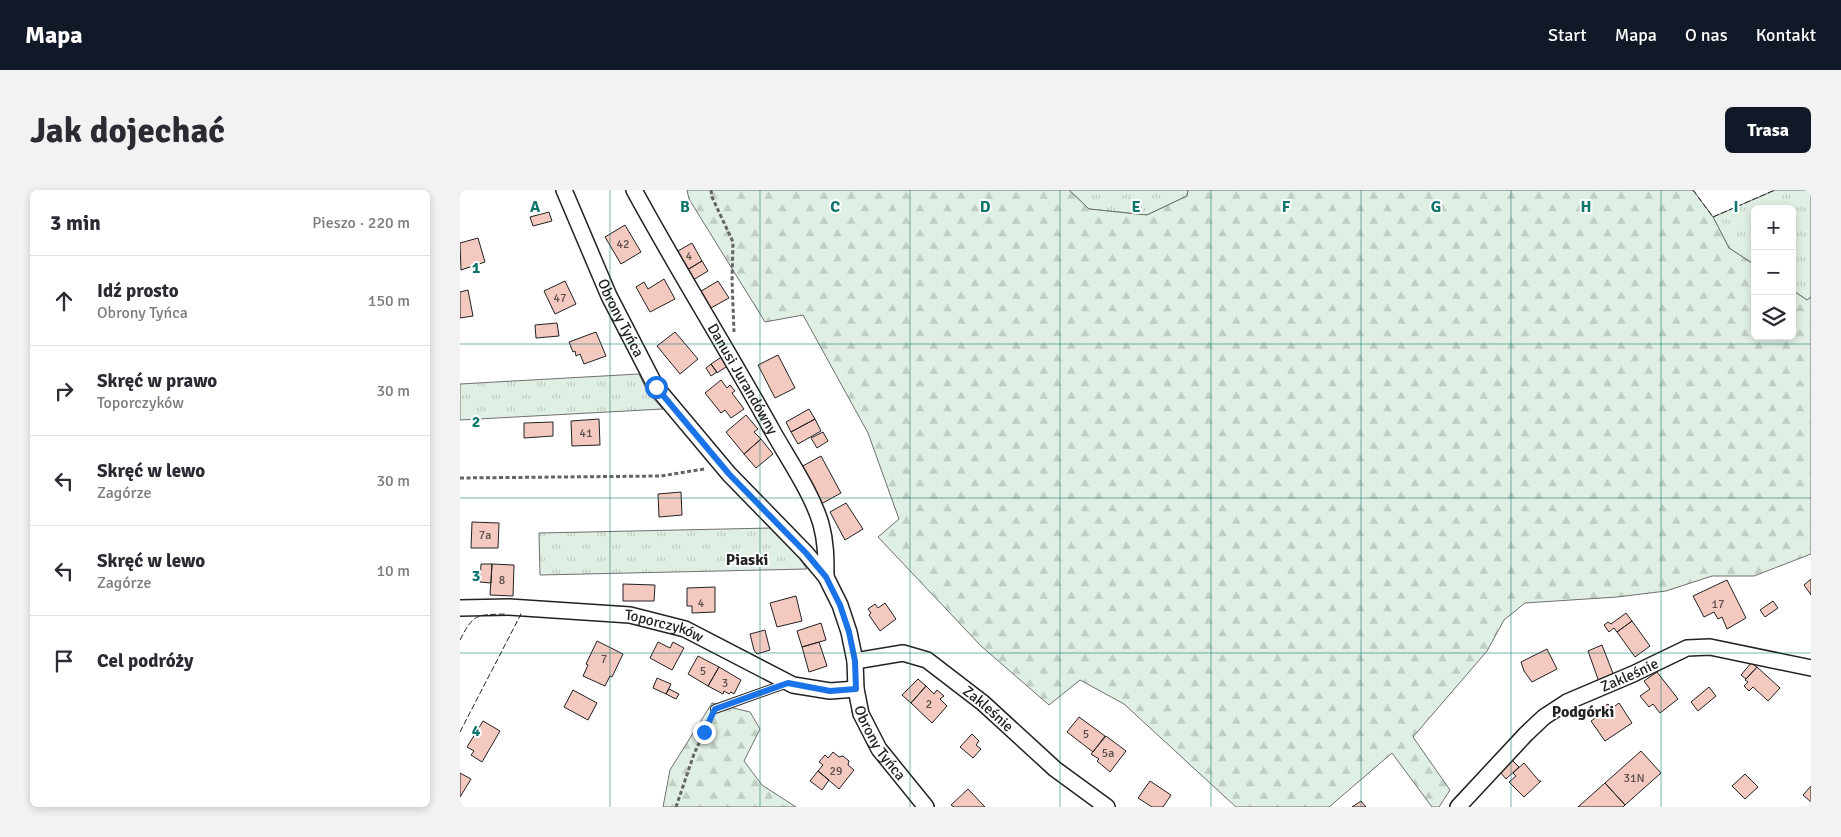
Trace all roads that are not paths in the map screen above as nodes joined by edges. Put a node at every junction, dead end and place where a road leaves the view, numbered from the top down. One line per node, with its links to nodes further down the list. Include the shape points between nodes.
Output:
1 (564, 190): 3 (street, Obrony Tyńca, via 609,296 656,387 722,465)
2 (634, 190): 3 (street, Danusi Jurandówny, via 807,493 826,545)
3 (826, 577): 5 (street, Obrony Tyńca, via 840,605)
4 (460, 608): 7 (street, Toporczyków, via 509,607 640,617 685,629)
5 (855, 661): 8 (street, Obrony Tyńca); 11 (street, Zakleśnie, via 903,654 927,660 983,703 1055,769)
6 (1811, 668): 12 (street, Zakleśnie, via 1710,647 1687,648 1567,702 1544,717)
7 (788, 683): 8 (street, Toporczyków, via 830,691); 9 (lane)
8 (856, 689): 10 (street, Obrony Tyńca, via 861,714 879,749)
9 (715, 709)
10 (926, 807)
11 (1107, 807)
12 (1458, 807)

